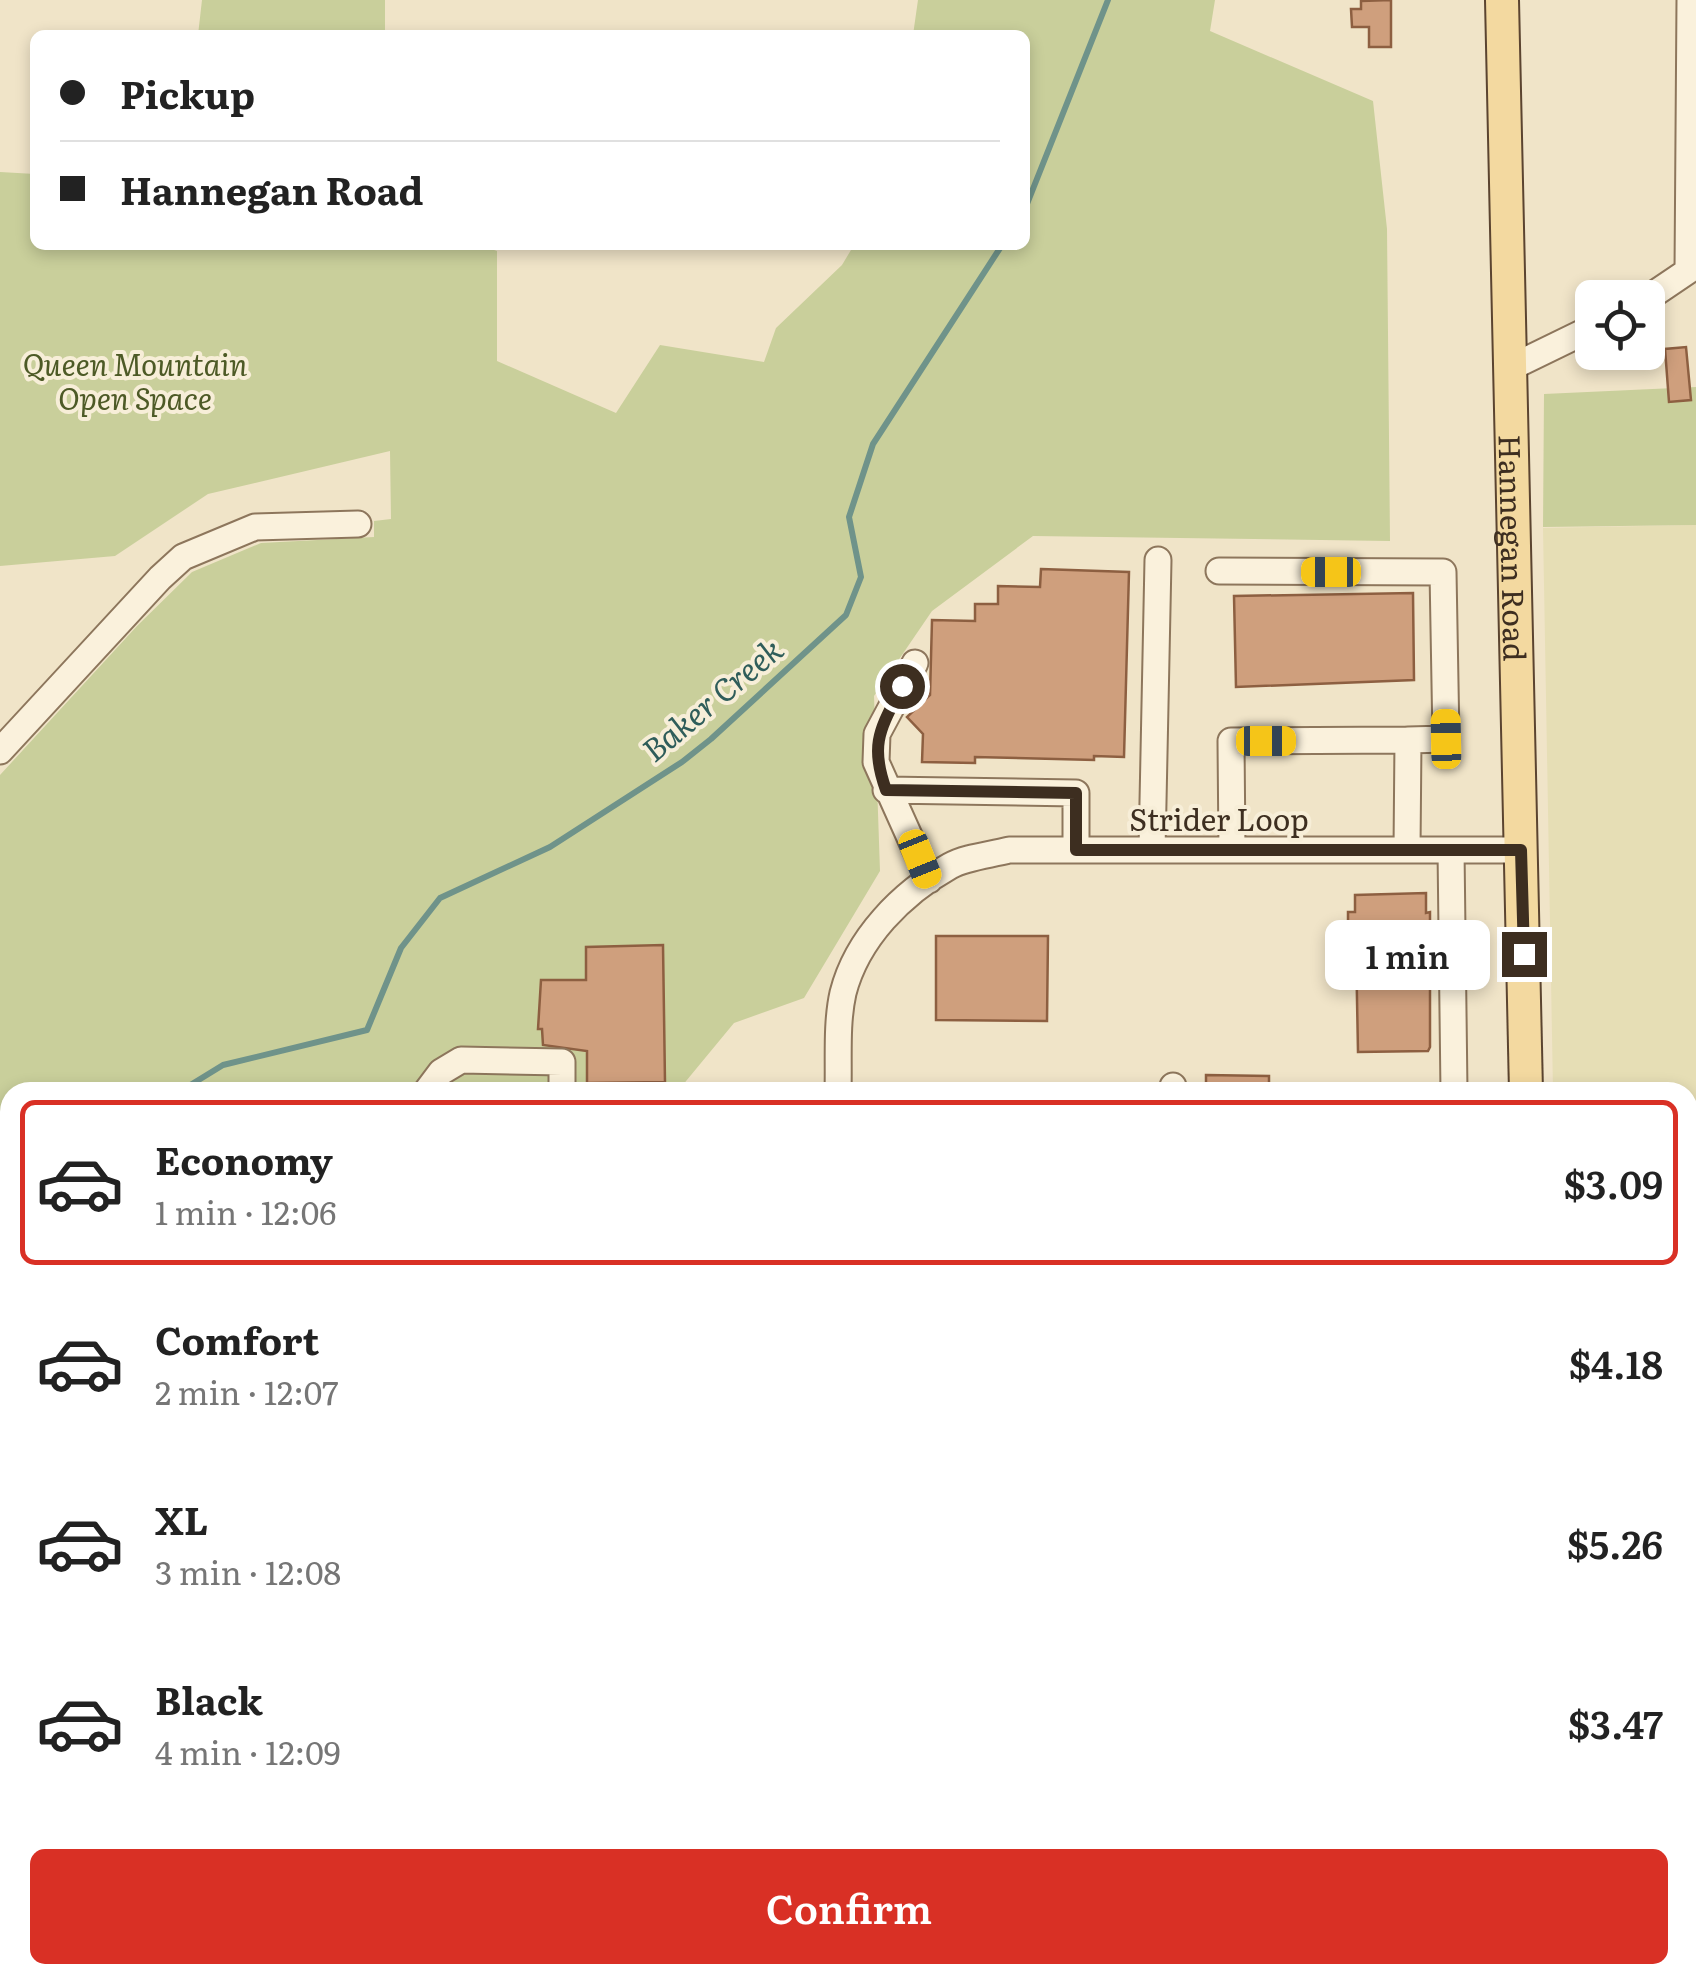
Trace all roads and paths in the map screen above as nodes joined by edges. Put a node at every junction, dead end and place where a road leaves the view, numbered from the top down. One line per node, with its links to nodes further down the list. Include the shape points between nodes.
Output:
1 (1502, 0): 5 (main road, Hannegan Road)
2 (1690, 0): 3 (street, via 1688,271)
3 (1665, 287)
4 (1575, 336): 5 (street)
5 (1510, 368): 18 (main road, Hannegan Road)
6 (358, 524): 11 (street, via 255,527 183,557)
7 (1158, 560): 14 (street)
8 (1219, 571): 10 (street, via 1443,572 1446,739)
9 (915, 663): 12 (street, via 877,734 876,762)
10 (1408, 740): 15 (street, via 1231,741); 16 (street)
11 (0, 751)
12 (886, 790): 13 (street, via 1076,793); 19 (street)
13 (1076, 850): 14 (street, Strider Loop); 19 (street, Strider Loop, via 1009,850 952,864)
14 (1152, 850): 15 (street, Strider Loop)
15 (1232, 850): 16 (street, Strider Loop)
16 (1407, 850): 17 (street, Strider Loop)
17 (1451, 850): 18 (street, Strider Loop); 23 (street)
18 (1521, 850): 24 (main road, Hannegan Road)
19 (929, 880): 22 (street, Strider Loop, via 879,922 844,992)
20 (434, 1082): 21 (street, via 461,1060 562,1062)
21 (562, 1082)
22 (839, 1082)
23 (1454, 1082)
24 (1526, 1082)

